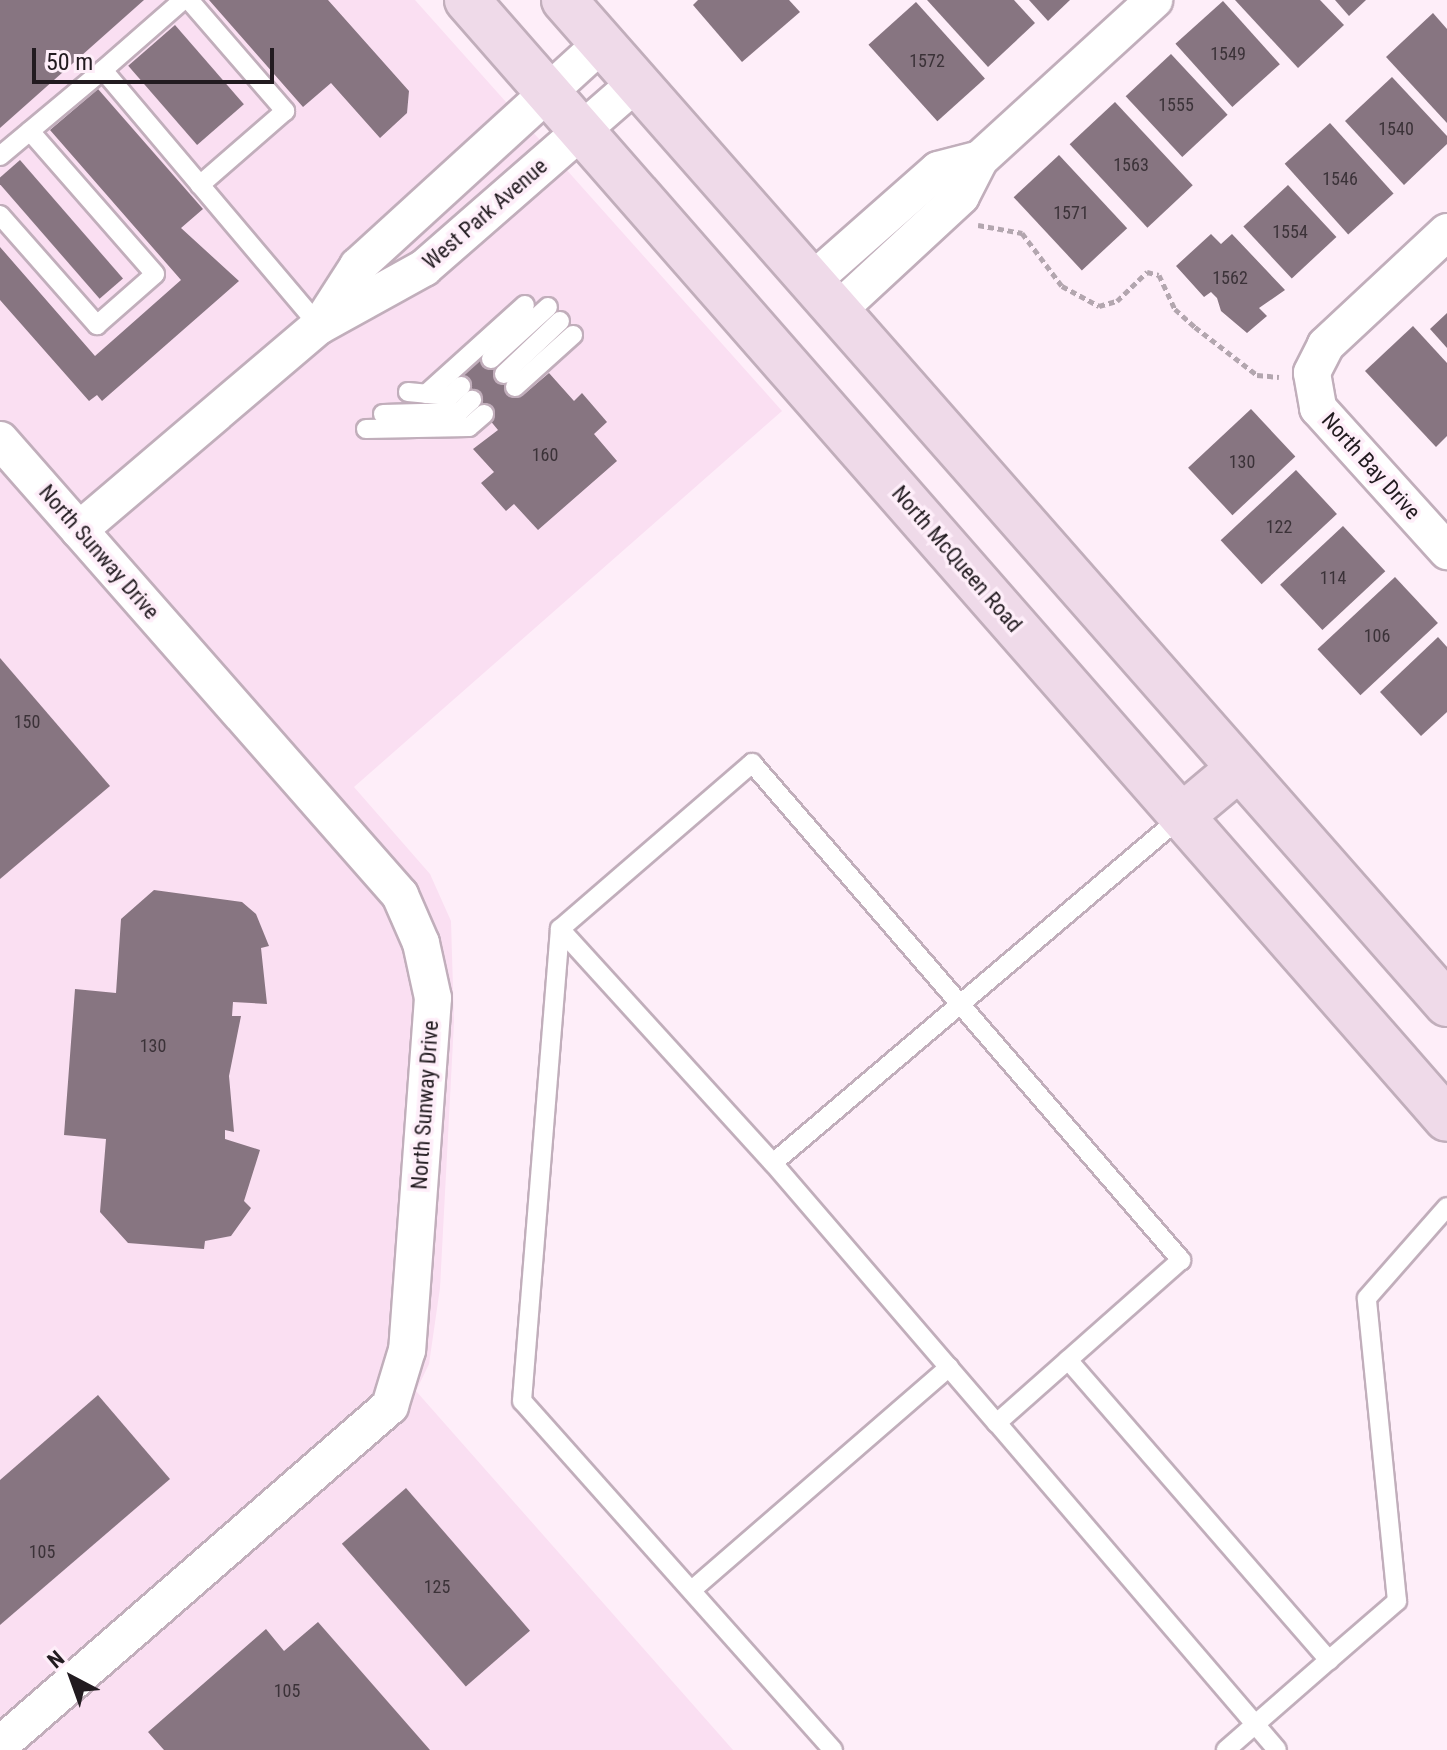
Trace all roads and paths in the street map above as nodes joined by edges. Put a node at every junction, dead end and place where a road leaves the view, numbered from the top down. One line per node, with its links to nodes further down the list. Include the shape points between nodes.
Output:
1 (186, 0): 6 (lane); 13 (lane, via 285,111)
2 (467, 0): 8 (main road, North McQueen Road)
3 (564, 0): 5 (main road)
4 (1154, 0): 12 (street)
5 (602, 43): 7 (main road); 8 (street, West Park Avenue)
6 (103, 70): 9 (lane); 13 (lane)
7 (637, 82): 10 (street, West Park Avenue); 18 (main road)
8 (548, 92): 10 (main road, North McQueen Road); 21 (street, West Park Avenue, via 358,266)
9 (30, 131): 11 (lane); 15 (lane, via 155,274 97,325)
10 (581, 131): 21 (street, West Park Avenue, via 424,268); 33 (main road, North McQueen Road)
11 (0, 156)
12 (980, 159): 14 (street, via 938,170); 16 (street)
13 (200, 185): 21 (lane)
14 (917, 188): 16 (street); 18 (street)
15 (0, 215)
16 (952, 221): 18 (street); 24 (path, via 1022,233 1062,286 1099,306 1117,301 1147,272 1159,275 1175,309)
17 (1447, 232): 31 (street, North Bay Drive, via 1326,345 1312,373 1318,408)
18 (824, 297): 32 (main road)
19 (525, 305): 26 (lane, via 417,393)
20 (548, 307): 23 (lane)
21 (319, 326): 30 (street, West Park Avenue)
22 (567, 328): 25 (lane)
23 (491, 359)
24 (1241, 364)
25 (509, 380)
26 (472, 400): 27 (lane, via 459,412); 28 (lane, via 469,427)
27 (383, 414)
28 (366, 429)
29 (0, 440): 30 (street, North Sunway Drive)
30 (79, 530): 46 (street, North Sunway Drive, via 400,895 421,943 432,1013 407,1350 390,1406)
31 (1447, 551)
32 (1238, 769): 33 (main road); 36 (main road)
33 (1182, 816): 35 (lane); 37 (main road, North McQueen Road)
34 (560, 929): 35 (lane, via 752,763); 38 (lane); 43 (lane, via 522,1401)
35 (958, 1001): 38 (lane); 40 (lane, via 1181,1260)
36 (1447, 1004)
37 (1447, 1119)
38 (773, 1163): 41 (lane)
39 (1447, 1207): 44 (lane, via 1367,1298 1397,1601)
40 (1068, 1360): 42 (lane); 44 (lane)
41 (949, 1367): 42 (lane); 43 (lane)
42 (997, 1423): 45 (lane)
43 (693, 1589): 47 (lane)
44 (1329, 1660): 45 (lane)
45 (1255, 1725): 48 (lane); 49 (lane)
46 (0, 1745)
47 (833, 1750)
48 (1226, 1750)
49 (1277, 1750)

